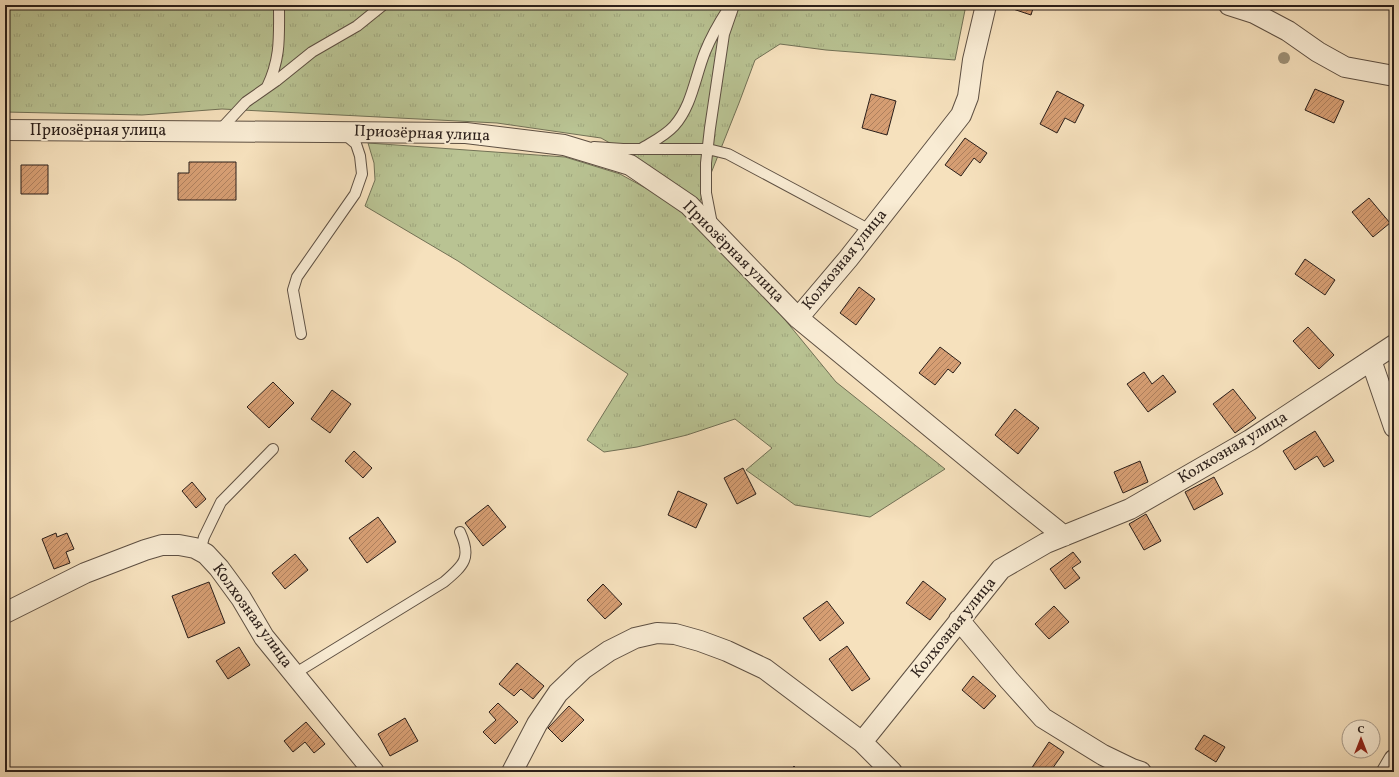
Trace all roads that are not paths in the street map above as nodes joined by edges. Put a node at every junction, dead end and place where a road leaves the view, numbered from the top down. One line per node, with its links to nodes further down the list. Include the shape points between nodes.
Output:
1 (279, 5): 8 (lane, via 277,59)
2 (383, 5): 8 (lane, via 357,26 312,52)
3 (731, 5): 13 (lane, via 714,32 685,109 664,135)
4 (734, 5): 14 (lane, via 724,34)
5 (986, 5): 15 (street, Колхозная улица, via 973,60 968,97 961,115)
6 (1229, 5): 7 (street, via 1254,13 1345,66)
7 (1394, 76)
8 (266, 88): 10 (lane, via 246,102)
9 (5, 130): 10 (street, Приозёрная улица)
10 (219, 131): 11 (street, Приозёрная улица)
11 (341, 132): 12 (street, Приозёрная улица, via 466,132); 18 (lane, via 356,144 362,174 355,194 297,276 293,290)
12 (564, 145): 13 (lane); 16 (street, Приозёрная улица, via 630,165 689,205)
13 (641, 149): 14 (lane)
14 (708, 150): 15 (lane, via 728,154); 16 (lane, via 706,193)
15 (870, 230): 17 (street, Колхозная улица)
16 (714, 231): 17 (street, Приозёрная улица)
17 (798, 318): 24 (street, Колхозная улица)
18 (300, 334)
19 (1394, 345): 20 (street, Колхозная улица)
20 (1371, 360): 21 (street); 24 (street, Колхозная улица, via 1250,440 1150,498)
21 (1394, 427)
22 (273, 449): 25 (lane, via 221,502)
23 (460, 532): 28 (lane, via 466,551 464,561 457,571 444,582)
24 (1064, 536): 27 (street, Колхозная улица, via 1046,543 1001,570)
25 (200, 551): 26 (street, Колхозная улица, via 180,545 162,545 145,550 85,573); 28 (street, Колхозная улица, via 206,554 223,574 264,637)
26 (5, 613)
27 (959, 620): 29 (street, Колхозная улица); 34 (street, via 1043,718 1103,755)
28 (294, 674): 31 (street, Колхозная улица)
29 (862, 742): 32 (street, via 766,669 700,642 675,634 657,633 635,638 609,650 583,669 558,693 537,724); 33 (street)
30 (1394, 760): 35 (street)
31 (374, 772)
32 (512, 772)
33 (892, 772)
34 (1141, 772)
35 (1387, 772)

